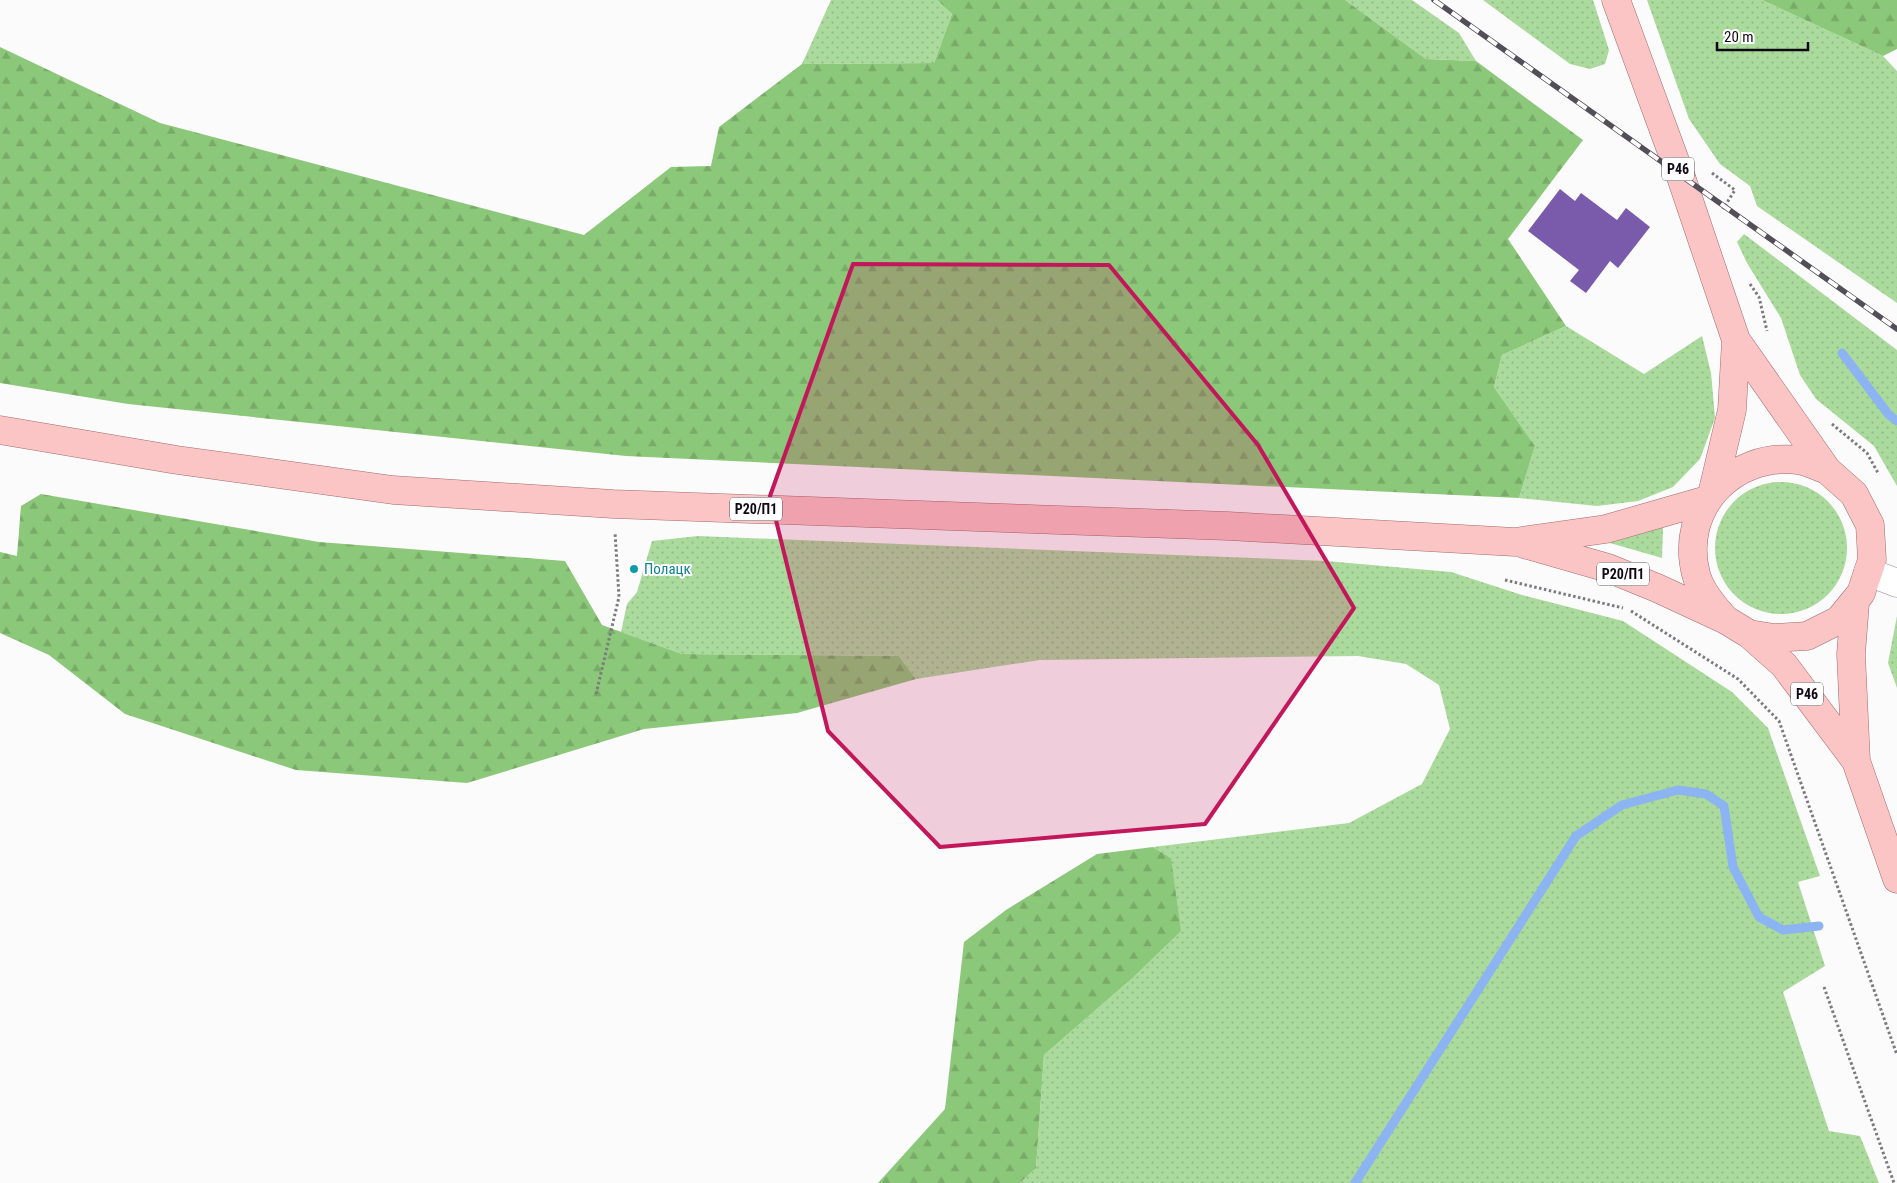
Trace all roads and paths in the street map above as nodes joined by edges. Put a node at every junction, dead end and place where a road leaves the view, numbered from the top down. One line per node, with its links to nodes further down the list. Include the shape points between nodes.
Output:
1 (1616, 0): 2 (main road, Р46)
2 (1736, 340): 4 (main road, Р46); 5 (main road, Р46, via 1732,410)
3 (0, 430): 6 (main road, Р20/П1, via 177,460 393,490)
4 (1827, 470): 5 (main road, Р46, via 1798,460 1765,461 1733,473); 8 (main road, Р46, via 1854,494 1870,525 1872,560)
5 (1710, 495): 7 (main road, Р20/П1, via 1606,529); 12 (main road, Р46, via 1701,511 1694,543 1696,575 1712,604)
6 (613, 504): 7 (main road, Р20/П1, via 1228,526); 13 (path, via 619,597)
7 (1515, 542): 12 (main road, Р20/П1, via 1608,568)
8 (1868, 572): 10 (lane); 11 (main road, Р46, via 1862,593)
9 (1505, 580): 17 (path, via 1629,610 1738,679 1779,721)
10 (1897, 583)
11 (1855, 603): 12 (main road, Р46, via 1839,620 1807,636 1774,638); 14 (main road, Р46, via 1851,654)
12 (1738, 627): 14 (main road, Р46, via 1784,665)
13 (596, 694)
14 (1856, 761): 15 (main road, Р46)
15 (1897, 879)
16 (1824, 986): 18 (path)
17 (1897, 1055)
18 (1894, 1183)

